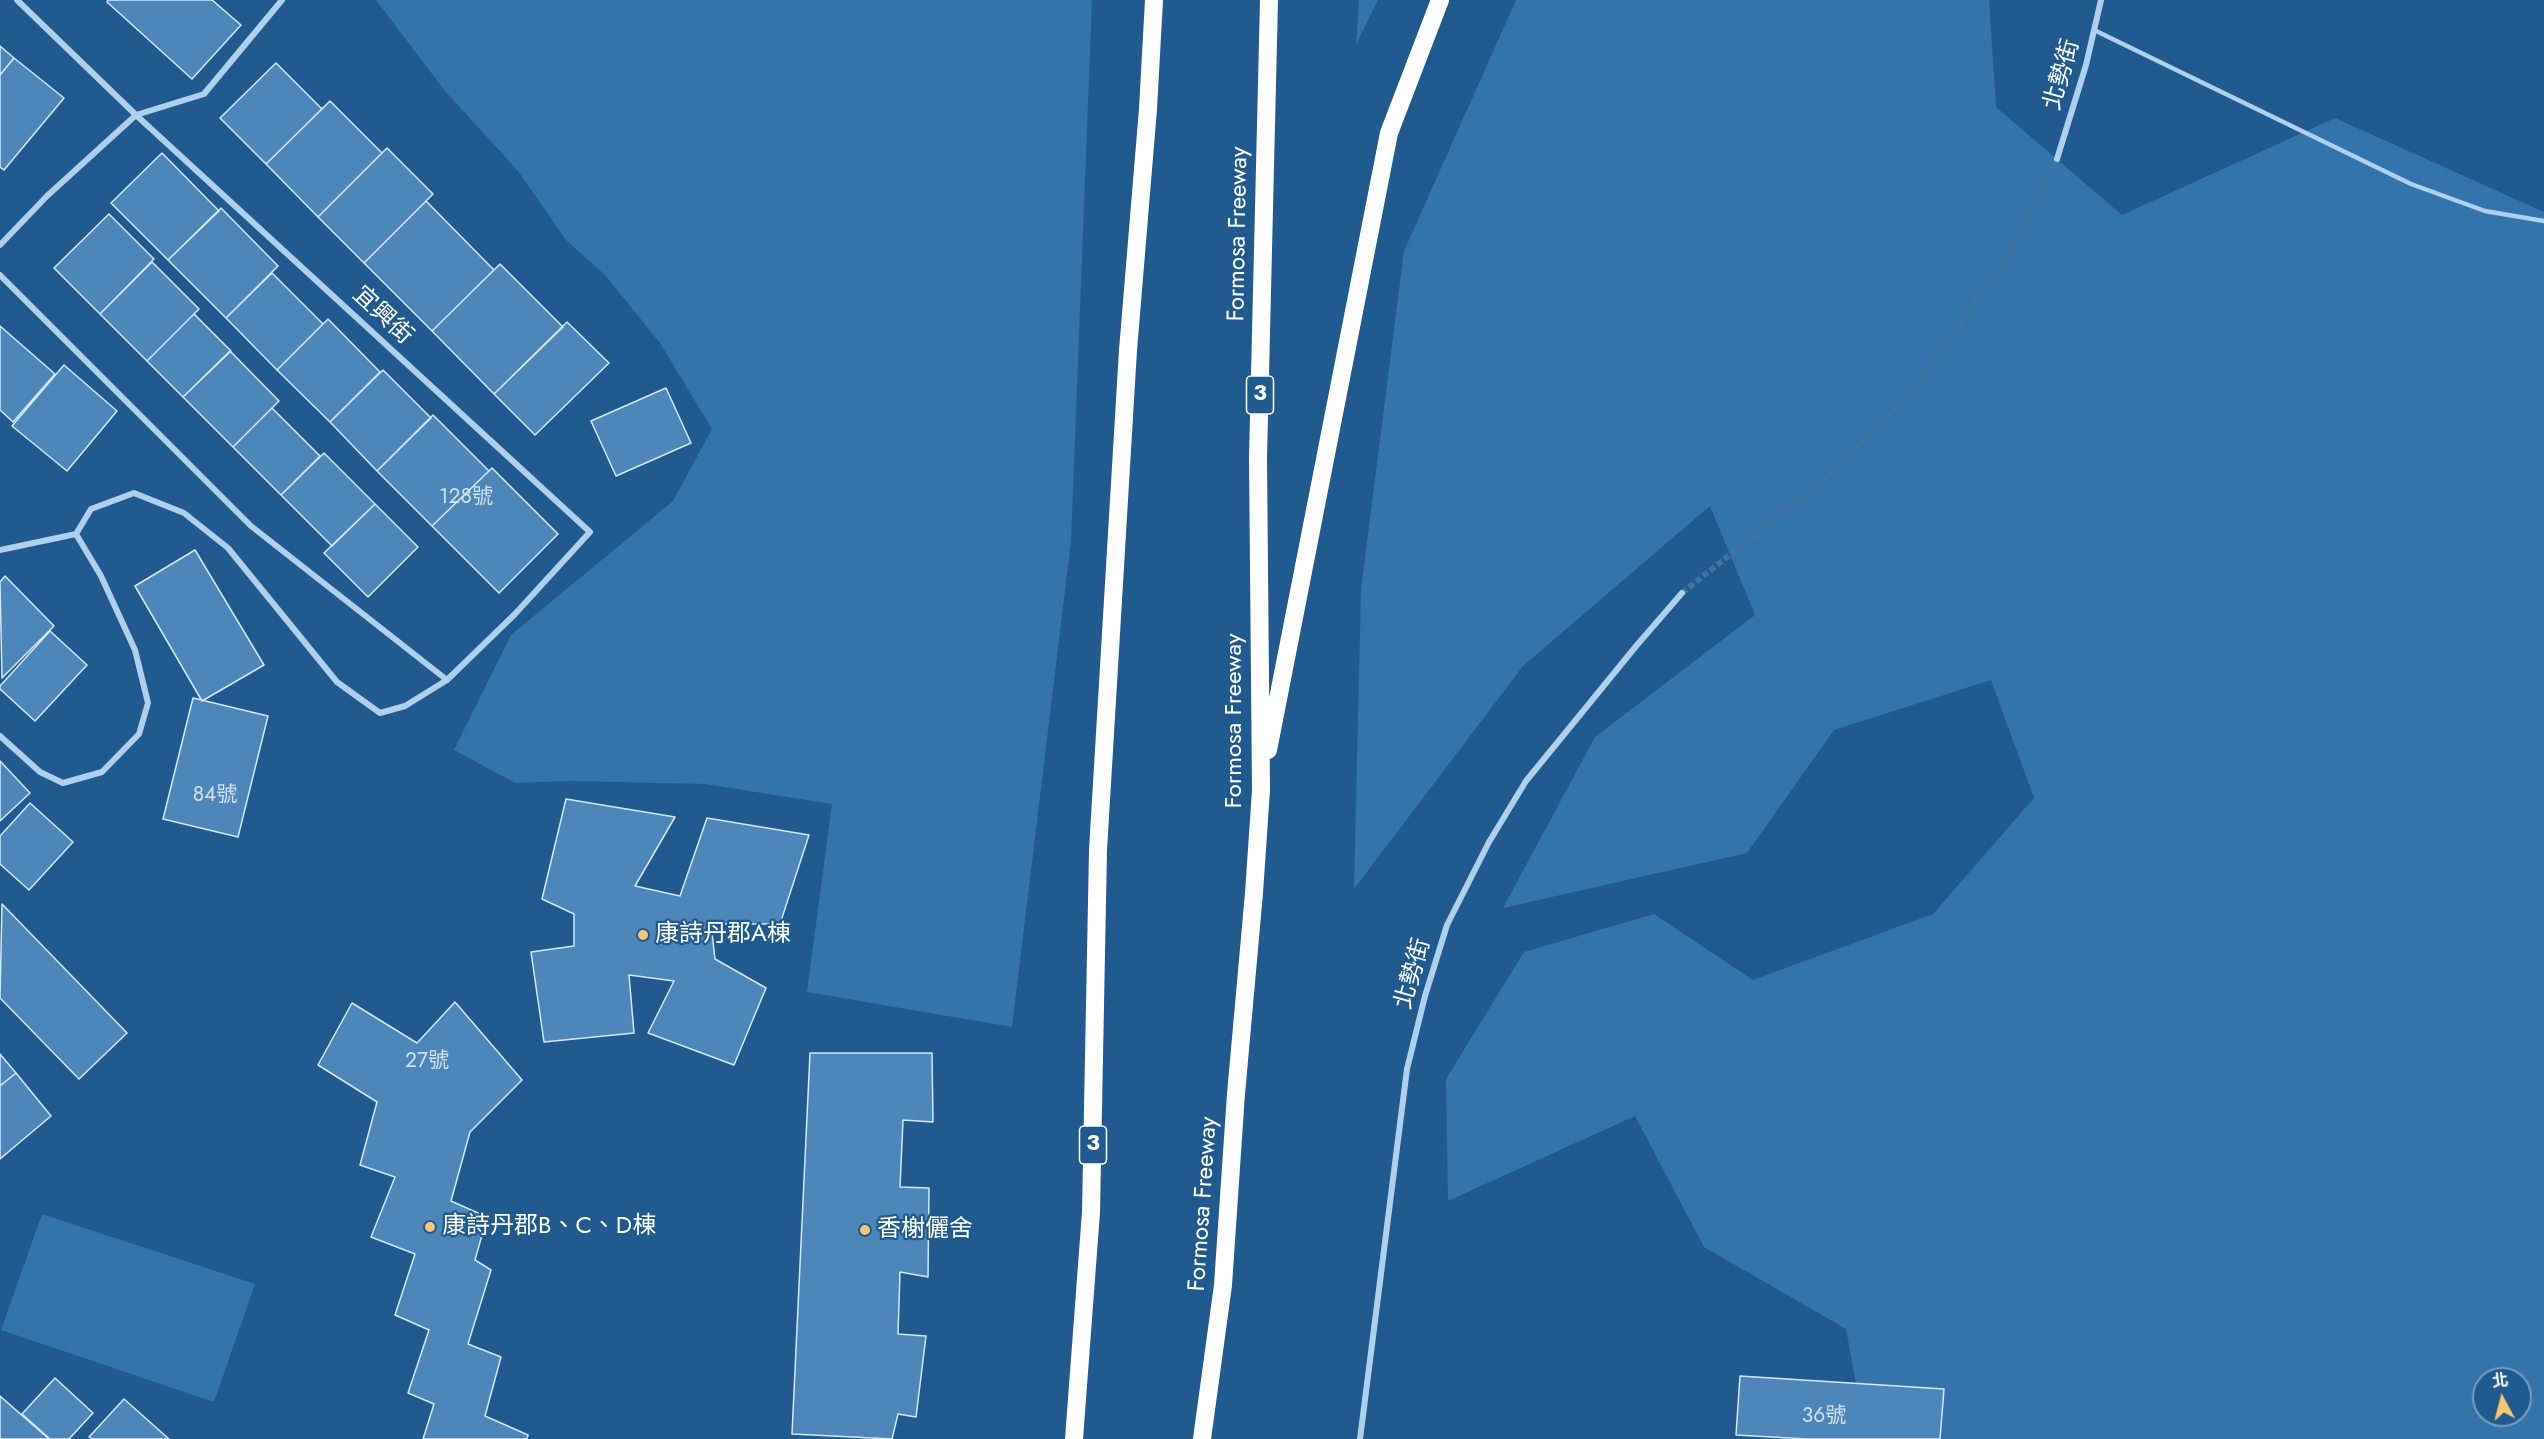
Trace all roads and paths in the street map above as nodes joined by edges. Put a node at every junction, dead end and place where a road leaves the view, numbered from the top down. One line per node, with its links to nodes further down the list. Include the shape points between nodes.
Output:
1 (17, 0): 10 (street)
2 (282, 0): 10 (street, via 204,94)
3 (1144, 0): 9 (highway)
4 (1154, 0): 9 (highway, 3)
5 (1269, 0): 20 (highway, Formosa Freeway / 3, via 1258,458)
6 (1440, 0): 20 (highway, via 1389,133)
7 (2101, 0): 8 (street, 北勢街)
8 (2094, 30): 11 (street, 北勢街); 12 (lane, via 2411,184 2485,211)
9 (1148, 109): 21 (highway, 3, via 1128,350 1098,850 1091,1212)
10 (136, 115): 13 (street); 18 (street, 宜興街, via 591,532)
11 (2057, 159)
12 (2544, 221)
13 (0, 245)
14 (0, 275): 18 (street, via 251,526)
15 (76, 534): 16 (street); 18 (street, 宜興街, via 90,509 134,493 184,513 228,548 337,682 380,713 405,706); 19 (street, via 101,576 135,650 148,704 139,734 102,772 63,783 40,772)
16 (0, 550)
17 (1682, 593): 23 (street, 北勢街, via 1526,781 1489,842 1447,925 1407,1070)
18 (447, 680)
19 (0, 736)
20 (1261, 790): 22 (highway, Formosa Freeway / 3, via 1223,1285)
21 (1074, 1439)
22 (1202, 1439)
23 (1360, 1439)

